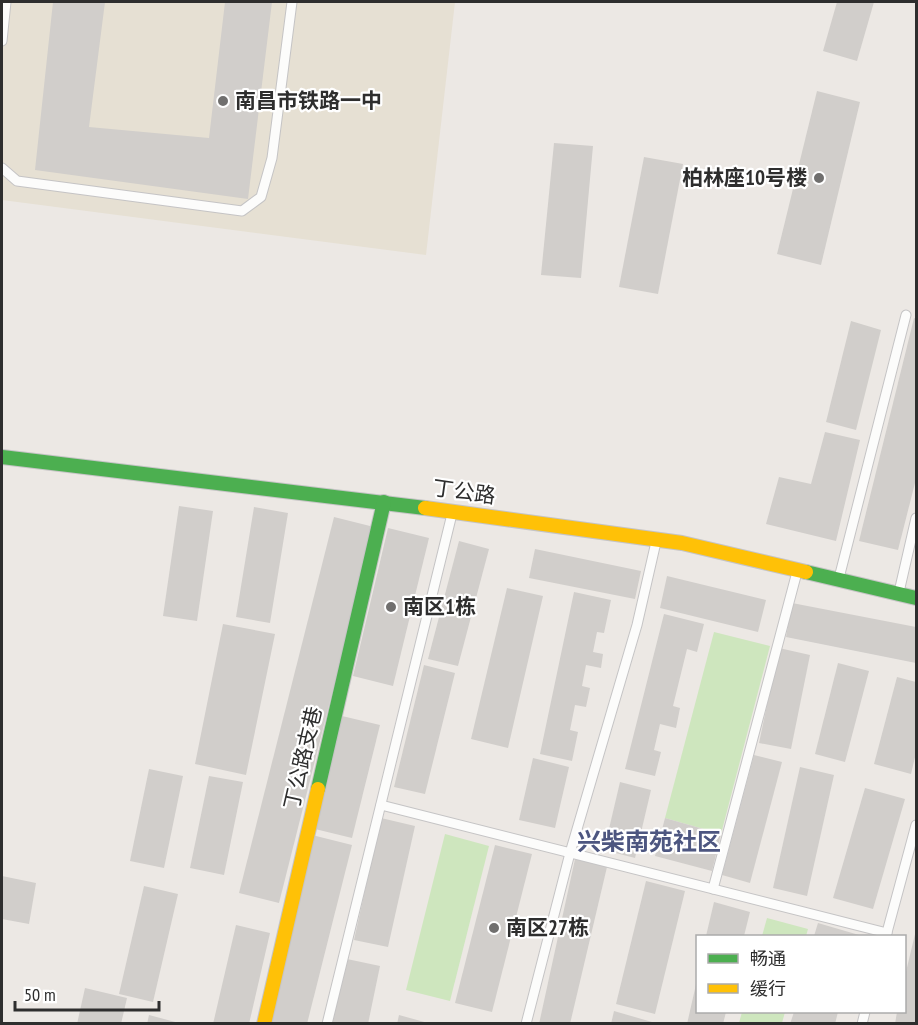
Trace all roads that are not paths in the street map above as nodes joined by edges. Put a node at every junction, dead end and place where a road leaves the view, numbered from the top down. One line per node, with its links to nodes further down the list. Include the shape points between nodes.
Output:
1 (6, 2): 3 (lane)
2 (292, 2): 4 (lane, via 272,158 261,197 242,212 17,181)
3 (2, 40)
4 (2, 168)
5 (906, 315): 12 (lane)
6 (2, 456): 7 (street, 丁公路)
7 (384, 502): 8 (street, 丁公路); 20 (street, 丁公路支巷)
8 (452, 512): 10 (street, 丁公路); 15 (lane)
9 (916, 518): 13 (lane)
10 (657, 540): 11 (street, 丁公路); 17 (lane, via 637,625)
11 (797, 570): 12 (street, 丁公路); 18 (lane)
12 (838, 580): 13 (street, 丁公路)
13 (898, 594): 14 (street, 丁公路)
14 (916, 598)
15 (381, 805): 17 (lane); 21 (lane)
16 (916, 831): 19 (lane)
17 (570, 853): 18 (lane); 22 (lane)
18 (713, 889): 19 (lane)
19 (886, 935)
20 (264, 1023)
21 (327, 1023)
22 (526, 1023)

